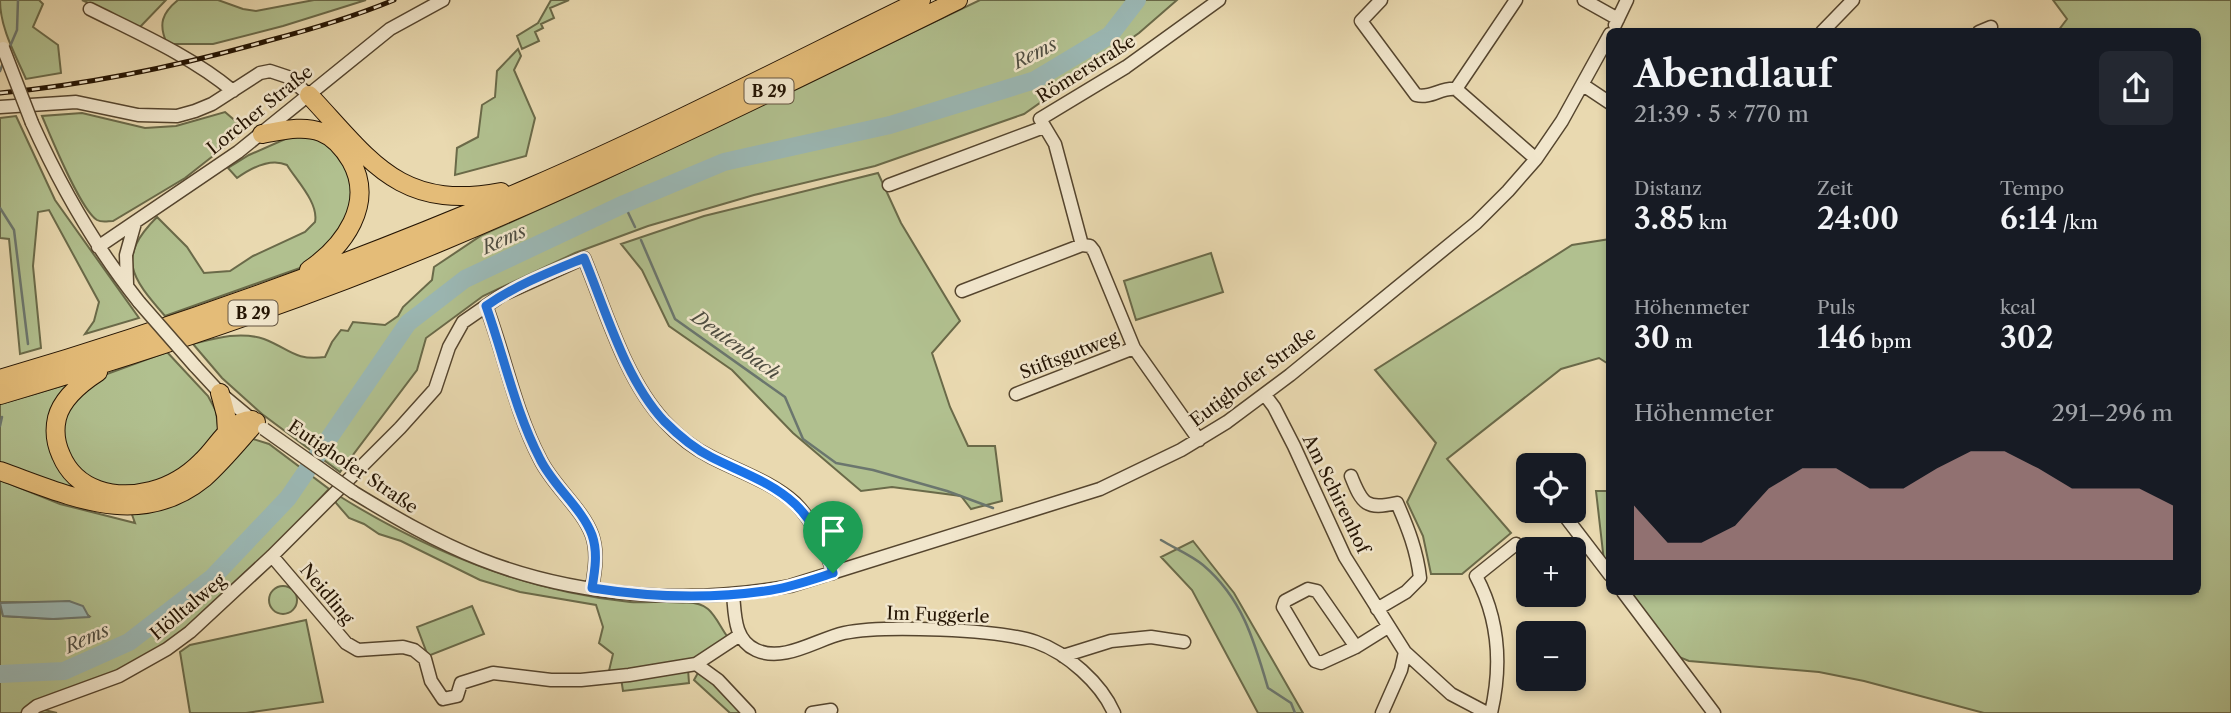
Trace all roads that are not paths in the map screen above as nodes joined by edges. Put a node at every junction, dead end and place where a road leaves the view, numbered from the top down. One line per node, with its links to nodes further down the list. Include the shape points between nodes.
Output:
1 (443, 0): 19 (street, Lorcher Straße, via 390,29)
2 (921, 0): 26 (highway, B 29)
3 (958, 0): 36 (highway, B 29, via 444,240)
4 (1219, 0): 22 (street, Römerstraße)
5 (1381, 0): 17 (street, via 1361,20 1416,95)
6 (1516, 0): 17 (street)
7 (1584, 0): 11 (street)
8 (1627, 0): 11 (street, Eutighofer Straße)
9 (1853, 0): 13 (street)
10 (90, 9): 18 (street, via 150,38)
11 (1618, 19): 12 (street, Eutighofer Straße)
12 (1614, 28)
13 (1826, 28)
14 (1606, 42): 16 (street, Eutighofer Straße)
15 (1, 44): 30 (street, Eutighofer Straße, bridge, via 52,167)
16 (1583, 85): 20 (street); 25 (street, Eutighofer Straße)
17 (1456, 89): 25 (street)
18 (233, 91): 19 (street, via 270,71 289,77); 21 (street, via 195,111 167,117 76,102)
19 (309, 95): 23 (street, Lorcher Straße); 24 (highway, via 310,110); 26 (highway, via 370,162 410,186 460,197)
20 (1606, 100)
21 (0, 107)
22 (1042, 123): 27 (street, Römerstraße); 29 (street, via 1055,144)
23 (262, 134): 24 (highway, via 298,129); 28 (street, Lorcher Straße)
24 (331, 137): 31 (highway, via 354,166 358,210 337,247)
25 (1536, 159): 40 (street, Eutighofer Straße, via 1476,223)
26 (533, 186): 31 (highway, B 29)
27 (889, 186)
28 (135, 223): 30 (street, Lorcher Straße); 32 (street, via 126,255)
29 (1082, 244): 33 (street); 35 (street, Stiftsgutweg, via 1094,251)
30 (98, 247): 32 (street, Eutighofer Straße)
31 (290, 284): 37 (highway, B 29)
32 (128, 287): 38 (street, Eutighofer Straße, bridge)
33 (962, 291)
34 (486, 306): 49 (street, Hölltalweg, via 463,322 455,335 435,389); 51 (street, Hölltalweg, via 584,258 636,384 663,420 708,455 795,503 813,528); 52 (street, via 534,447 551,479 591,532 596,564)
35 (1134, 348): 39 (street, Stiftsgutweg); 44 (street, Stiftsgutweg)
36 (116, 361): 41 (highway, B 29); 43 (highway, via 76,389 57,419 62,459 87,486 123,494 151,491 177,481 200,464)
37 (0, 379)
38 (220, 393): 42 (street, Eutighofer Straße); 43 (highway)
39 (1016, 394)
40 (1265, 394): 44 (street, Eutighofer Straße); 55 (street, Am Schirenhof, via 1345,557)
41 (0, 395)
42 (257, 424): 43 (highway, via 239,421); 45 (highway, via 202,479 180,494 150,503 96,504); 52 (street, Eutighofer Straße, bridge, via 414,529 481,559 536,577)
43 (227, 432)
44 (1199, 440): 51 (street, Eutighofer Straße, via 1100,489)
45 (0, 471)
46 (1350, 476): 55 (street, Am Schirenhof, via 1364,503 1397,503 1418,560 1420,578)
47 (1570, 523): 50 (street)
48 (1516, 544): 69 (street, via 1476,576 1491,614 1497,649 1497,686)
49 (272, 556): 62 (street, Neidling, via 346,643 358,650 414,650 425,659 431,681 443,699 457,696 461,683 493,673 581,680); 64 (street, Hölltalweg, via 167,649 120,676)
50 (1606, 570)
51 (833, 573): 53 (street, Eutighofer Straße, via 790,586)
52 (592, 588): 53 (street, Eutighofer Straße, via 657,595)
53 (733, 594): 57 (street)
54 (1625, 595): 70 (street)
55 (1377, 609): 56 (street, Am Schirenhof)
56 (1388, 627): 59 (street); 60 (street, Am Schirenhof)
57 (740, 635): 61 (street, Im Fuggerle, via 755,649 773,654 843,634 949,631 1036,642); 62 (street)
58 (1184, 642): 61 (street, via 1152,637 1111,641)
59 (1356, 647): 59 (street, via 1321,663 1314,661 1283,607 1285,601 1308,589 1317,591)
60 (1405, 652): 68 (street); 69 (street, Am Schirenhof, via 1451,694)
61 (1063, 656): 67 (street, Im Fuggerle, via 1098,689)
62 (696, 664): 65 (street)
63 (831, 710): 66 (street)
64 (28, 713)
65 (749, 713)
66 (812, 713)
67 (1114, 713)
68 (1382, 713)
69 (1489, 713)
70 (1714, 713)

